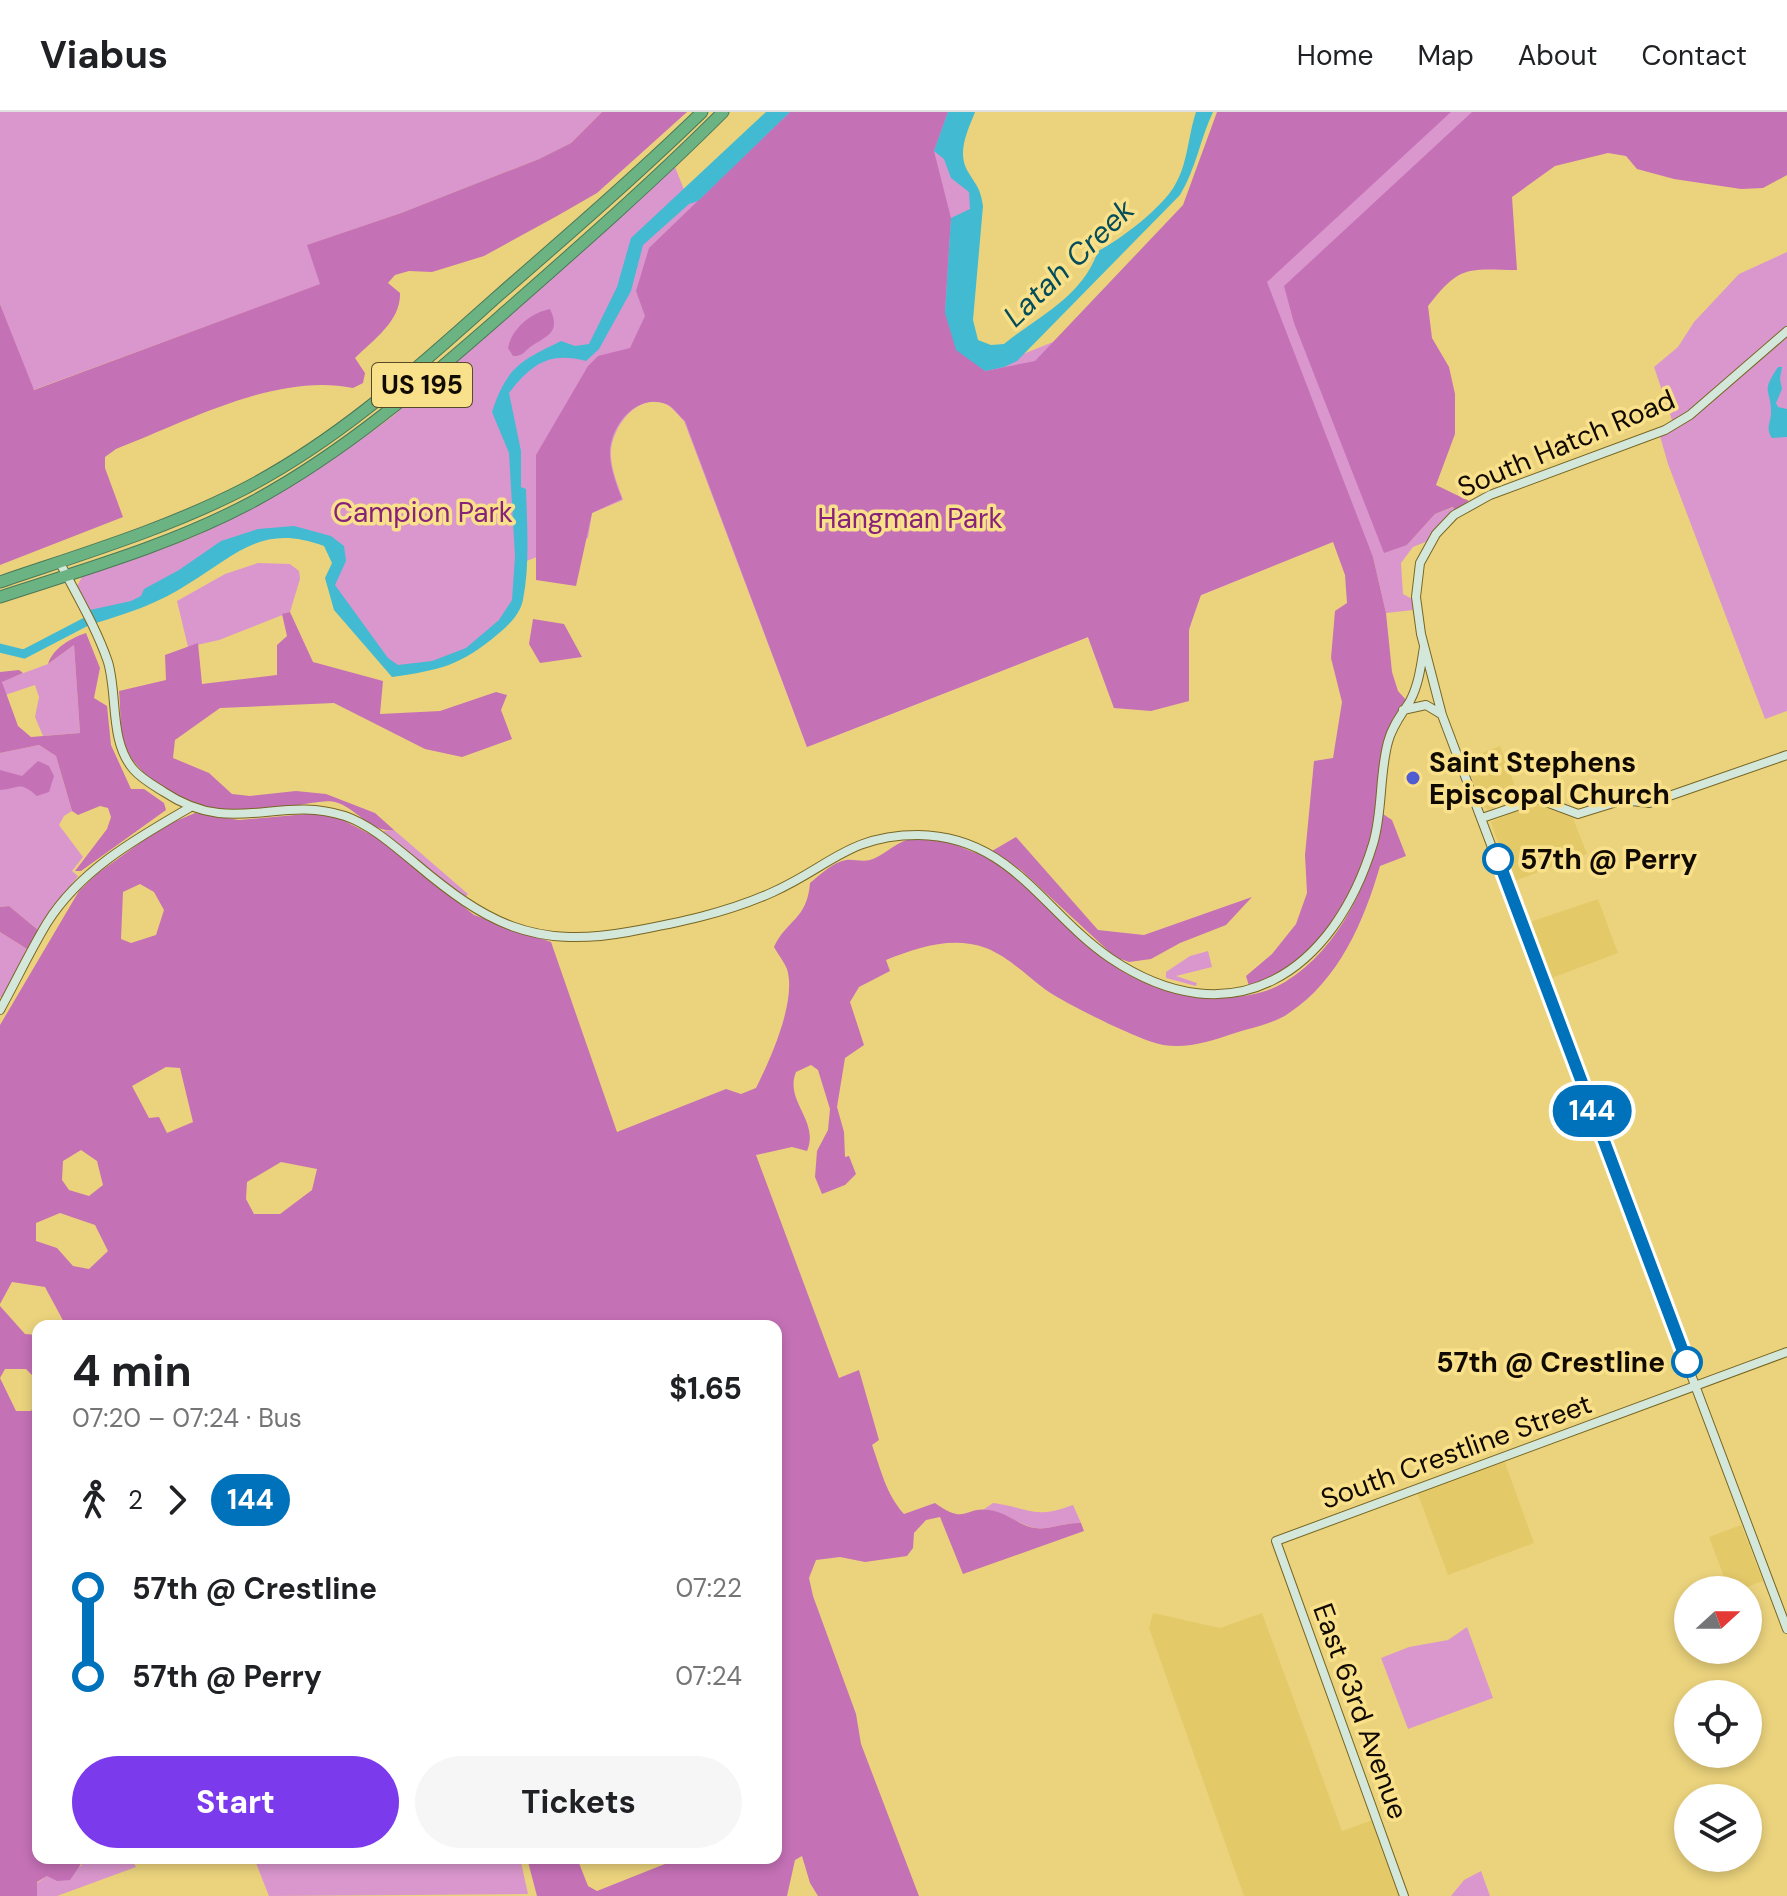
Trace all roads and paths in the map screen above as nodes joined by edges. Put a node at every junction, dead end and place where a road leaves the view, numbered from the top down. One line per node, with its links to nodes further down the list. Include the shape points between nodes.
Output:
1 (702, 112): 4 (highway, US 195, via 623,188 364,413 244,489 160,527)
2 (723, 112): 5 (highway, US 195, via 542,280 350,442 265,495 190,532)
3 (1787, 331): 8 (main road, South Hatch Road, via 1678,423 1479,500 1454,515 1420,563 1417,616)
4 (59, 561): 5 (main road); 6 (highway, US 195)
5 (66, 575): 7 (highway, US 195); 12 (main road, via 111,673 123,753 147,782)
6 (0, 582)
7 (0, 597)
8 (1424, 647): 9 (main road, via 1417,684); 10 (main road)
9 (1402, 711): 10 (main road, via 1426,705); 12 (main road, via 1387,744 1372,848 1333,928 1284,976 1222,994 1170,987 1121,964 1016,871 947,836 895,836 859,844 777,890 725,910 617,934 550,936 513,928 476,911 375,832 342,815 309,809 223,815)
10 (1442, 715): 13 (main road)
11 (1787, 755): 13 (main road, via 1653,802 1628,799 1578,814 1534,799)
12 (189, 808): 14 (main road, via 112,856 65,899)
13 (1482, 818): 16 (main road)
14 (0, 1010)
15 (1787, 1352): 16 (main road, South Crestline Street)
16 (1696, 1386): 17 (main road, South Crestline Street); 18 (main road)
17 (1276, 1541): 19 (main road, East 63rd Avenue)
18 (1787, 1629)
19 (1404, 1896)

